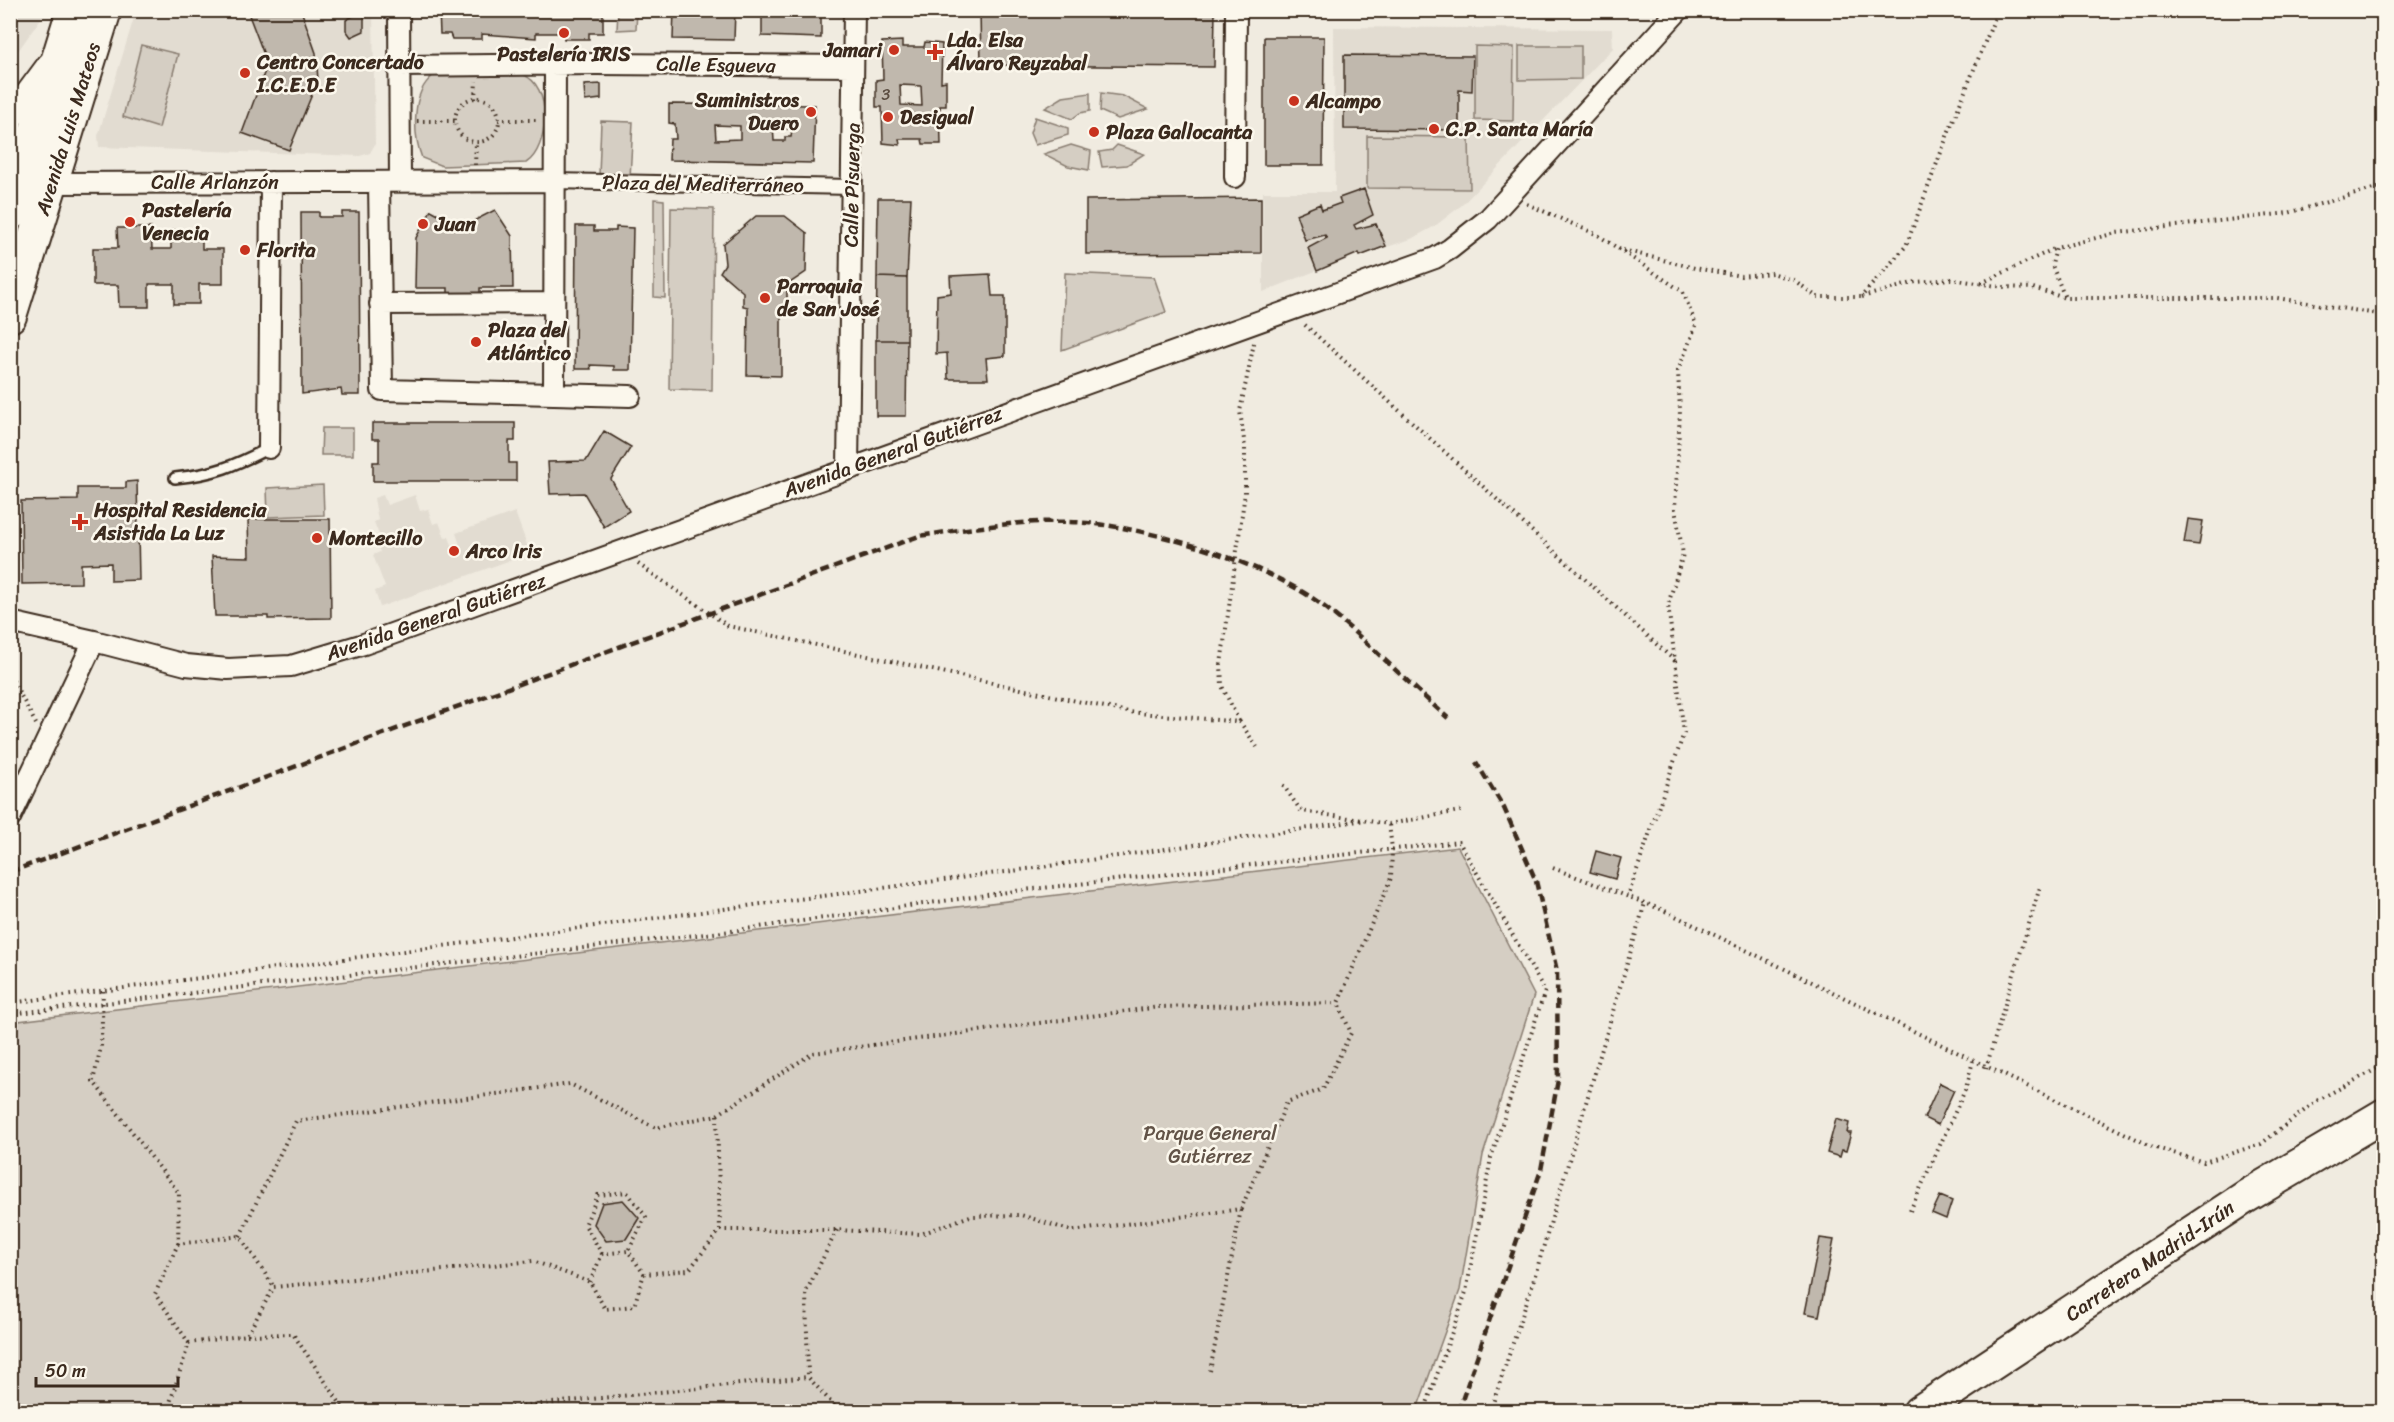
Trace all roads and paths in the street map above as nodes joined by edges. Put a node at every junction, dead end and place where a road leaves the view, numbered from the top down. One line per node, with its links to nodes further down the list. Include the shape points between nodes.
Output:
1 (73, 10): 8 (highway, Avenida Luis Mateos)
2 (105, 10): 22 (highway, Avenida Luis Mateos)
3 (399, 10): 10 (street)
4 (854, 10): 11 (street, Calle Pisuerga)
5 (1236, 10): 17 (street)
6 (1679, 10): 25 (street, Avenida General Gutiérrez)
7 (1998, 10): 29 (path, via 1906,246)
8 (62, 47): 12 (street); 22 (highway, Avenida Luis Mateos)
9 (555, 64): 10 (street, Calle Esgueva); 11 (street, Calle Esgueva); 16 (street)
10 (400, 66): 18 (street)
11 (853, 66): 24 (street, Calle Pisuerga)
12 (10, 118)
13 (498, 120): 15 (path, via 494,133 476,142 459,133); 15 (path, via 489,102 475,99 463,103); 16 (path)
14 (411, 121): 15 (path)
15 (455, 121)
16 (554, 121): 19 (street)
17 (1235, 177)
18 (400, 181): 19 (street, Plaza del Mediterráneo); 21 (street, Plaza del Mediterráneo)
19 (553, 181): 24 (street, Plaza del Mediterráneo); 31 (street)
20 (271, 182): 21 (street, Calle Arlanzón); 22 (street, Calle Arlanzón); 39 (street)
21 (379, 182): 32 (street)
22 (21, 185): 35 (highway, Avenida Luis Mateos)
23 (2384, 186): 26 (path, via 2288,213 2116,233)
24 (852, 187): 40 (street, Calle Pisuerga)
25 (1510, 196): 27 (path); 33 (street, Avenida General Gutiérrez, via 1479,227 1435,258)
26 (2056, 248): 28 (path); 30 (path, via 2052,265)
27 (1619, 249): 29 (path, via 1741,276 1772,273 1794,280 1817,297); 45 (path, via 1683,292 1696,325 1678,371 1675,509 1683,554 1668,605)
28 (1980, 284): 29 (path, via 1951,279 1916,282); 30 (path, via 2033,288)
29 (1862, 297)
30 (2065, 298): 34 (path, via 2277,298)
31 (554, 303): 32 (street); 37 (street)
32 (380, 304): 37 (street, via 382,390)
33 (1289, 310): 36 (street, Avenida General Gutiérrez); 45 (path)
34 (2384, 315)
35 (10, 316)
36 (1259, 321): 40 (street, Avenida General Gutiérrez); 47 (path, via 1240,411 1245,493 1221,664 1222,686)
37 (554, 394): 38 (street)
38 (630, 396)
39 (270, 448): 41 (lane, via 209,474)
40 (848, 468): 42 (street, Avenida General Gutiérrez)
41 (175, 478)
42 (621, 551): 44 (street, Avenida General Gutiérrez, via 364,644 291,666 228,669 186,665); 47 (path, via 728,626 1128,712)
43 (10, 622): 44 (street, Avenida General Gutiérrez)
44 (94, 640): 48 (street)
45 (1675, 661): 58 (path, via 1684,733)
46 (10, 675): 48 (path)
47 (1240, 722): 49 (path)
48 (47, 743): 52 (street)
49 (1257, 747)
50 (1283, 785): 53 (path, via 1301,810)
51 (1465, 810): 54 (path)
52 (10, 818)
53 (1365, 820): 54 (path); 60 (path, via 1035,868)
54 (1389, 824): 55 (path)
55 (1392, 849): 62 (path, via 1391,878); 63 (path, via 1015,891 731,931); 92 (path, via 1459,842 1545,991 1491,1158 1466,1292)
56 (1553, 868): 58 (path)
57 (2040, 887): 67 (path)
58 (1628, 896): 59 (path)
59 (1645, 903): 65 (path); 93 (path, via 1531,1289)
60 (103, 991): 61 (path); 63 (path)
61 (10, 1003)
62 (1338, 1003): 69 (path, via 1159,1007 813,1053); 73 (path, via 1351,1033 1323,1089 1287,1102)
63 (104, 1004): 64 (path); 78 (path, via 101,1047 93,1081 179,1193)
64 (10, 1014)
65 (1973, 1061): 67 (path); 74 (path, via 1966,1088)
66 (2384, 1065): 67 (path, via 2318,1100 2261,1144 2204,1162 2153,1147)
67 (1986, 1068)
68 (2384, 1096): 72 (highway, via 2355,1113)
69 (717, 1115): 75 (path); 77 (path, via 656,1128 570,1084 296,1121)
70 (2384, 1115): 72 (highway, Carretera Madrid-Irún)
71 (2384, 1135): 72 (highway)
72 (2247, 1196): 94 (highway, Carretera Madrid-Irún)
73 (1241, 1209): 76 (path, via 1072,1231 1022,1215 970,1216 921,1234); 86 (path)
74 (1910, 1211)
75 (720, 1230): 76 (path); 81 (path, via 689,1270)
76 (837, 1230): 87 (path, via 806,1292)
77 (240, 1236): 78 (path); 83 (path)
78 (178, 1244): 85 (path, via 155,1294)
79 (628, 1251): 80 (path); 80 (path, via 646,1217 627,1192 598,1195 585,1225); 81 (path)
80 (602, 1254): 82 (path)
81 (644, 1274): 82 (path, via 633,1306 605,1309)
82 (590, 1282): 83 (path, via 533,1261)
83 (274, 1287): 84 (path)
84 (247, 1335): 85 (path); 89 (path, via 294,1334)
85 (189, 1343): 88 (path)
86 (1210, 1371)
87 (808, 1377): 90 (path); 91 (path)
88 (166, 1412)
89 (346, 1412)
90 (463, 1412)
91 (840, 1412)
92 (1424, 1412)
93 (1490, 1412)
94 (1919, 1412)

